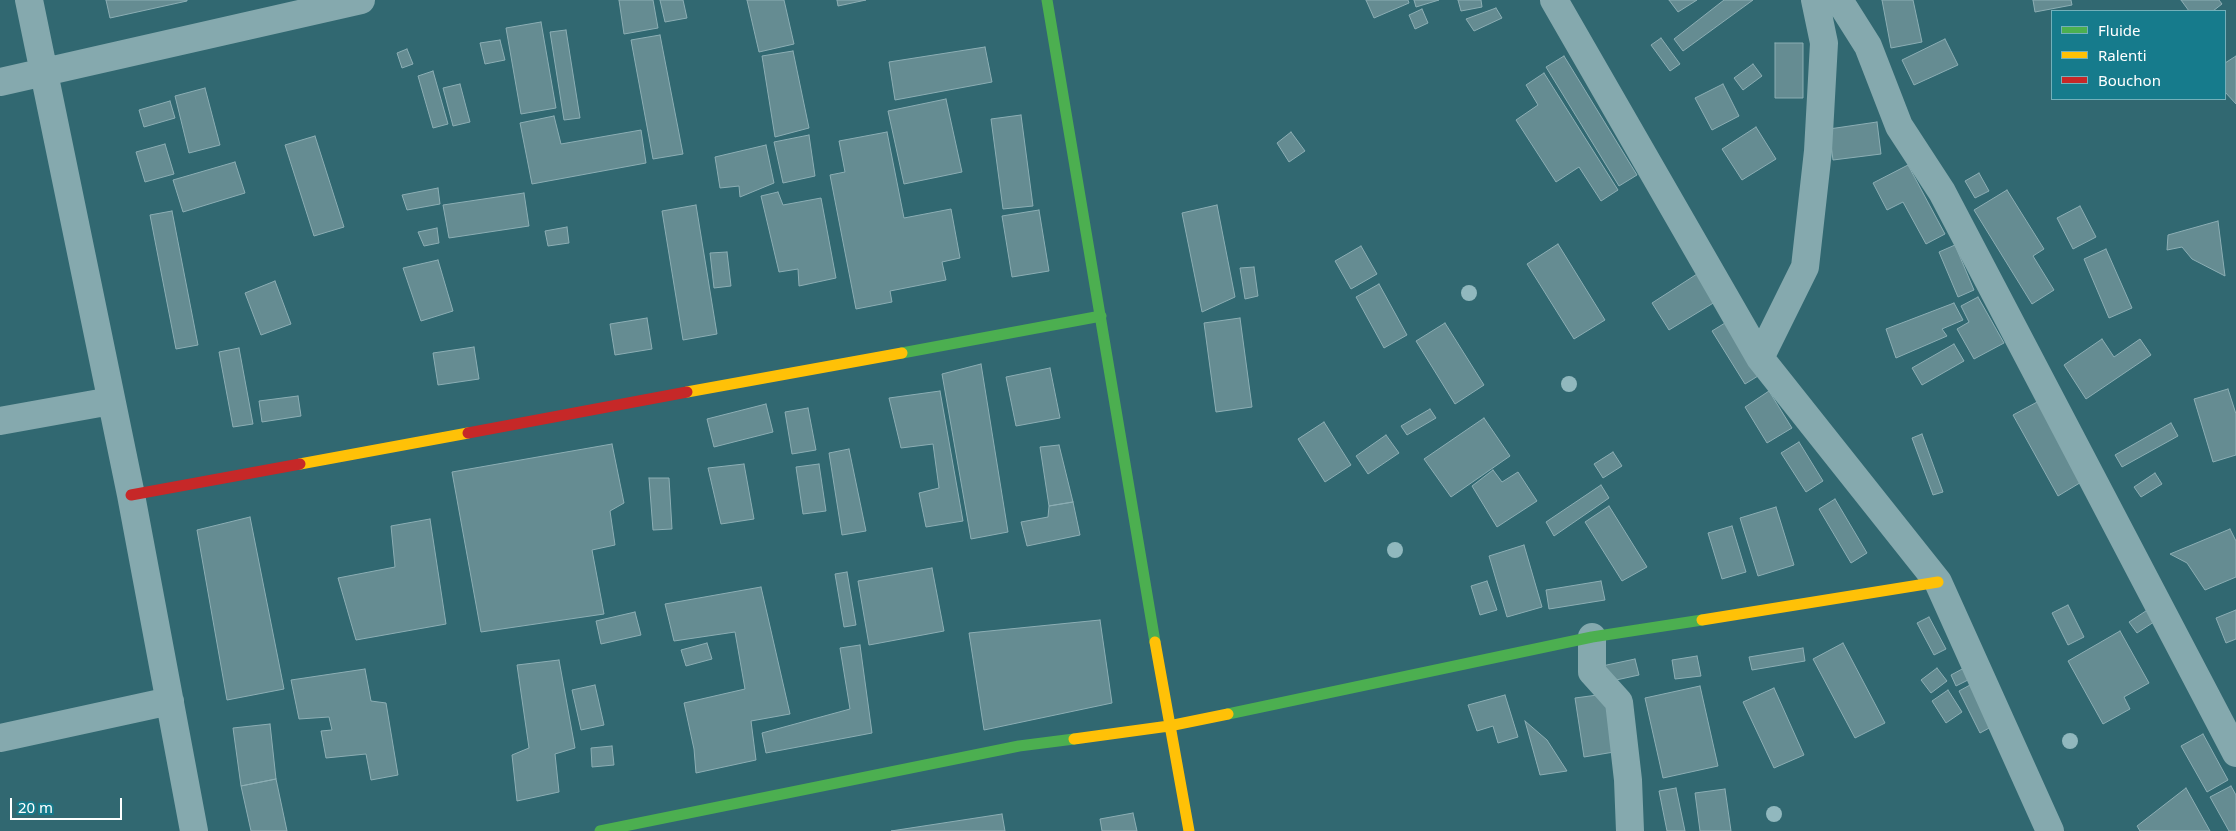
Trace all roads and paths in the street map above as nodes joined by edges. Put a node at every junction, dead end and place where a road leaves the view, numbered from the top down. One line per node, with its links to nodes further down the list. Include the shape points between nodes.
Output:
1 (29, 0): 7 (street)
2 (361, 0): 7 (street)
3 (1047, 0): 9 (street)
4 (1554, 0): 10 (street)
5 (1816, 0): 10 (street, via 1824,43 1818,151 1805,267)
6 (1839, 0): 19 (street, via 1868,46 1899,126 1942,192)
7 (44, 73): 8 (street); 11 (street)
8 (0, 82)
9 (1101, 316): 13 (street); 17 (street)
10 (1760, 358): 14 (street)
11 (111, 401): 12 (street); 13 (street)
12 (0, 421)
13 (131, 495): 16 (street)
14 (1938, 582): 15 (street); 24 (street)
15 (1592, 637): 17 (street); 23 (street, via 1592,672 1619,702)
16 (170, 701): 18 (street); 20 (street)
17 (1169, 726): 21 (street, via 1019,746); 22 (street)
18 (0, 738)
19 (2236, 753)
20 (194, 831)
21 (600, 831)
22 (1189, 831)
23 (1630, 831)
24 (2050, 831)

